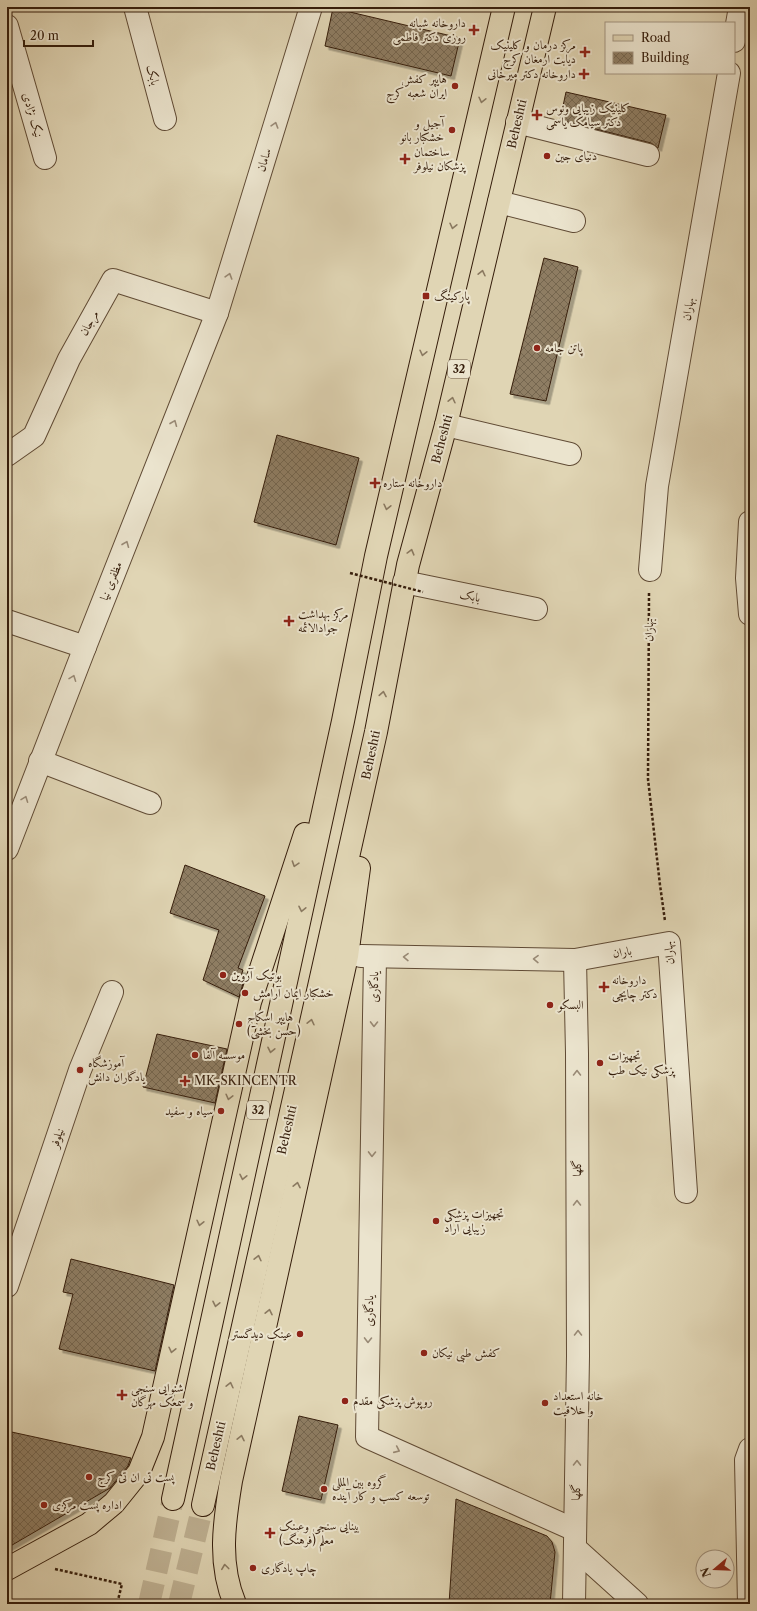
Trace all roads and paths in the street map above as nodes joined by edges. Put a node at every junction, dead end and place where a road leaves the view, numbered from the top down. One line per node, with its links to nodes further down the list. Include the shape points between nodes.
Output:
1 (135, 7): 9 (street, بابک)
2 (311, 7): 15 (street, سامان, one-way to 2)
3 (504, 7): 27 (main road, 32, one-way to 27, via 376,556)
4 (545, 7): 10 (main road, Beheshti / 32)
5 (740, 7): 7 (street)
6 (7, 26): 12 (street, نیک نژادی)
7 (735, 35)
8 (729, 74): 20 (street, بهاران, via 656,486)
9 (165, 119)
10 (517, 122): 11 (street); 13 (main road, Beheshti / 32)
11 (648, 155)
12 (45, 158)
13 (499, 202): 14 (street); 16 (main road, Beheshti / 32, one-way to 13)
14 (574, 221)
15 (217, 313): 17 (street, مرجان, via 113,280 69,359 34,436); 26 (street, مظفری نیا, one-way to 15)
16 (446, 425): 18 (street); 22 (main road, Beheshti / 32, one-way to 16)
17 (7, 454)
18 (570, 454)
19 (750, 522): 24 (street, via 747,578)
20 (650, 570): 32 (path, بهاران, via 648,779)
21 (350, 573): 22 (path, bridge)
22 (413, 587): 23 (street, بابک); 28 (main road, Beheshti / 32, one-way to 22)
23 (536, 609)
24 (750, 614)
25 (7, 621): 26 (street)
26 (85, 647): 29 (street, مظفری نیا, one-way to 26)
27 (343, 721): 40 (main road, 32, one-way to 40); 43 (main road, one-way to 43, via 250,1002 152,1437 139,1472 114,1503 89,1524)
28 (376, 732): 33 (main road); 41 (main road, Beheshti / 32, one-way to 28)
29 (40, 761): 30 (street); 31 (street, مظفری نیا, one-way to 29)
30 (150, 804)
31 (9, 839)
32 (669, 944): 35 (street, باران); 37 (street, بهاران)
33 (347, 956): 34 (street); 46 (main road, one-way to 33, via 226,1579 223,1555 225,1515)
34 (375, 957): 35 (street, one-way to 34); 42 (street, یادگاری, one-way to 42, via 367,1437)
35 (575, 960): 42 (street, گلها, one-way to 35, via 578,1340)
36 (112, 992): 38 (street, نیلوفر, via 80,1070)
37 (686, 1192)
38 (7, 1286)
39 (750, 1449): 49 (street, via 746,1460)
40 (174, 1499)
41 (202, 1505)
42 (575, 1539): 47 (street, گلها); 48 (street)
43 (7, 1570)
44 (84, 1576): 45 (path, via 122,1584)
45 (117, 1604)
46 (235, 1604)
47 (574, 1604)
48 (637, 1604)
49 (749, 1604)

